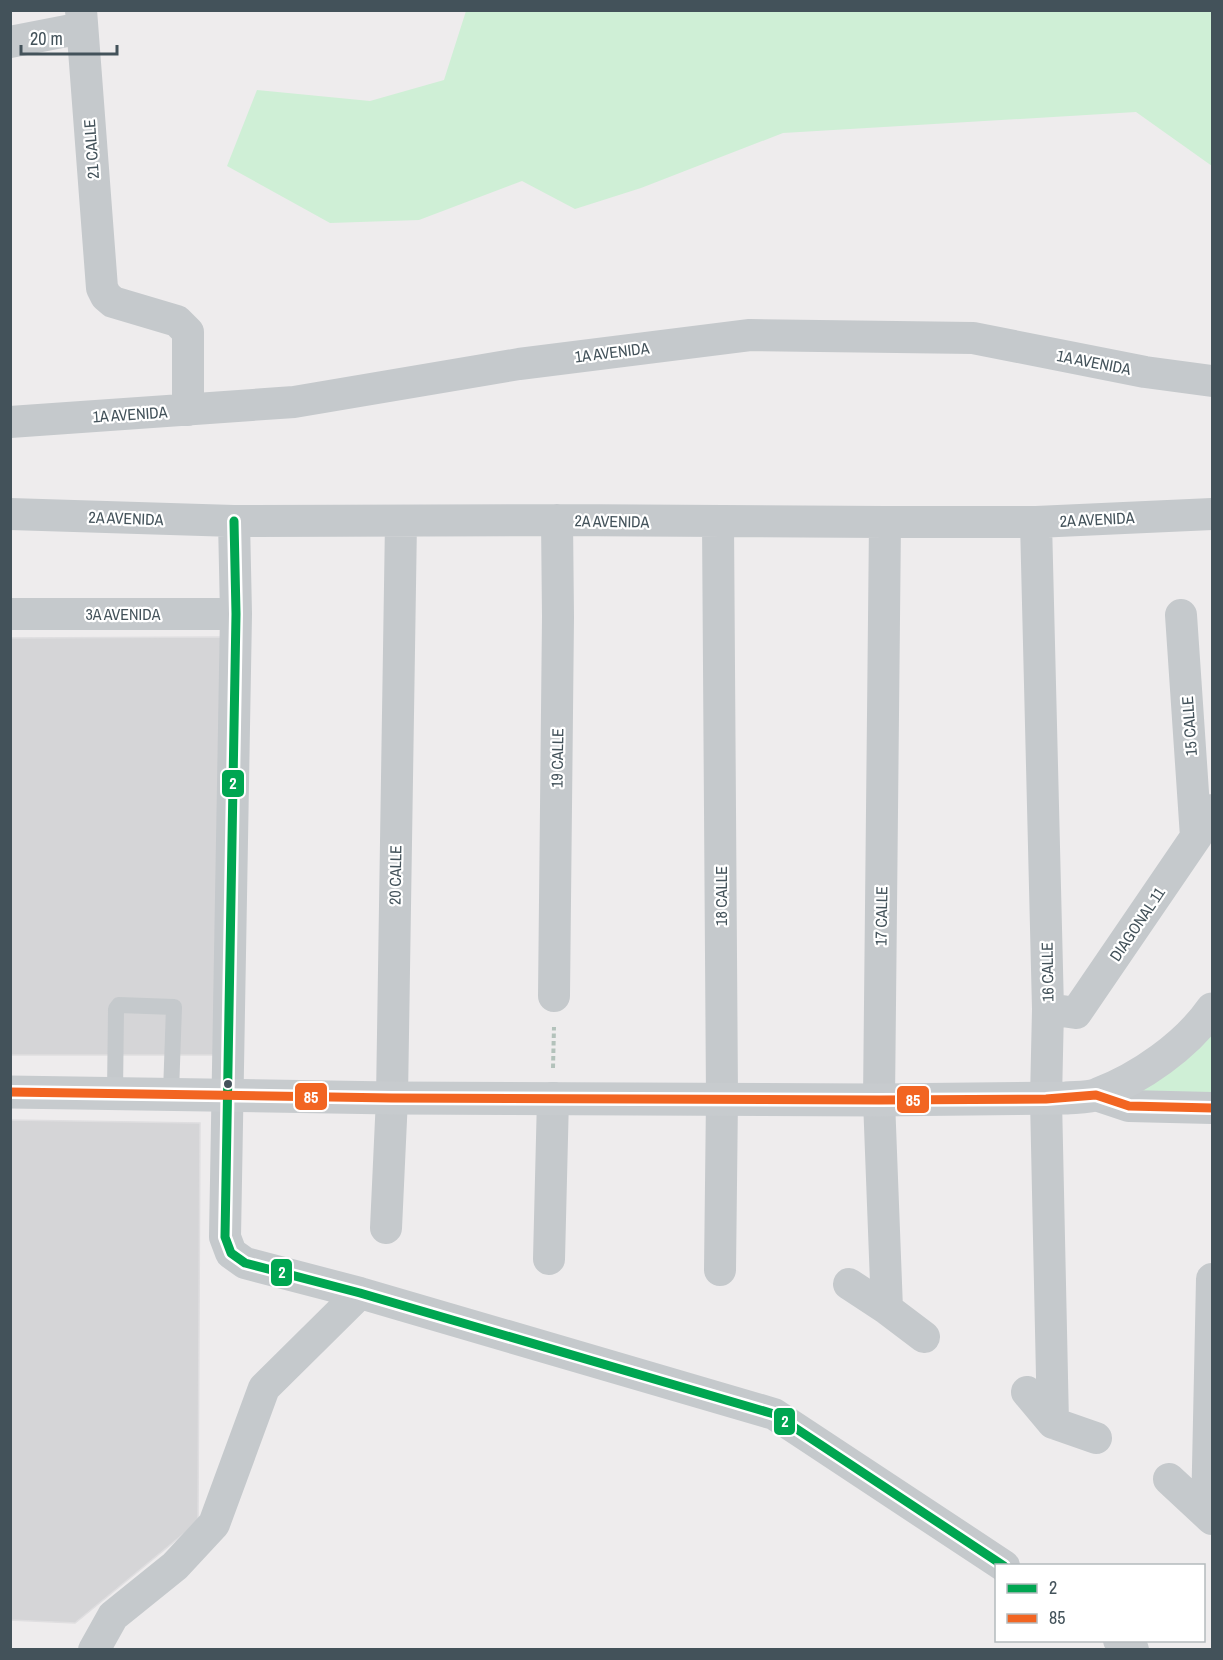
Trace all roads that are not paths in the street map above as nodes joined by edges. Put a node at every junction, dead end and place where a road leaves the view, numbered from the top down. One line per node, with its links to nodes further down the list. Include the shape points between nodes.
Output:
1 (82, 19): 2 (street); 4 (street, 21 CALLE, via 102,288 113,302 177,321 188,332)
2 (10, 42)
3 (1212, 381): 4 (street, 1A AVENIDA, via 1145,372 973,338 750,334 519,364 294,402)
4 (188, 410): 5 (street, 1A AVENIDA)
5 (10, 422)
6 (10, 514): 9 (street, 2A AVENIDA)
7 (1212, 514): 13 (street, 2A AVENIDA)
8 (557, 520): 10 (street, 2A AVENIDA); 11 (street, 2A AVENIDA); 19 (street, 19 CALLE)
9 (234, 521): 10 (street, 2A AVENIDA); 15 (street)
10 (400, 522): 27 (street, 20 CALLE)
11 (718, 522): 12 (street, 2A AVENIDA); 29 (street, 18 CALLE)
12 (885, 522): 13 (street, 2A AVENIDA); 31 (street, 17 CALLE)
13 (1036, 522): 20 (street, 16 CALLE)
14 (10, 614): 15 (street, 3A AVENIDA)
15 (236, 614): 25 (street)
16 (1181, 615): 18 (street, 15 CALLE)
17 (1212, 810): 18 (street, DIAGONAL 11)
18 (1196, 837): 20 (street, DIAGONAL 11, via 1076,1013)
19 (554, 996)
20 (1048, 1009): 30 (street, 16 CALLE)
21 (1212, 1010): 26 (main road, via 1158,1062)
22 (10, 1092): 23 (main road)
23 (115, 1093): 24 (main road); 24 (lane, via 119,1005 174,1007)
24 (171, 1093): 25 (main road)
25 (226, 1094): 27 (main road); 38 (street, via 225,1237 231,1253 245,1263)
26 (1096, 1095): 30 (main road); 32 (street, via 1129,1106)
27 (392, 1098): 28 (main road); 33 (street, 20 CALLE)
28 (553, 1098): 29 (main road); 34 (street)
29 (722, 1098): 31 (main road); 35 (street, 18 CALLE)
30 (1046, 1099): 31 (main road); 42 (street, 16 CALLE)
31 (879, 1100): 39 (street, 17 CALLE)
32 (1212, 1108)
33 (386, 1228)
34 (549, 1259)
35 (720, 1270)
36 (1212, 1279): 45 (street)
37 (849, 1284): 39 (street)
38 (360, 1293): 46 (street, via 774,1414); 47 (street, via 264,1388 214,1524 175,1566 113,1617)
39 (888, 1309): 40 (street)
40 (924, 1337)
41 (1026, 1392): 42 (street)
42 (1053, 1423): 43 (street)
43 (1096, 1438)
44 (1168, 1479): 45 (street)
45 (1210, 1517)
46 (1001, 1564)
47 (94, 1650)

